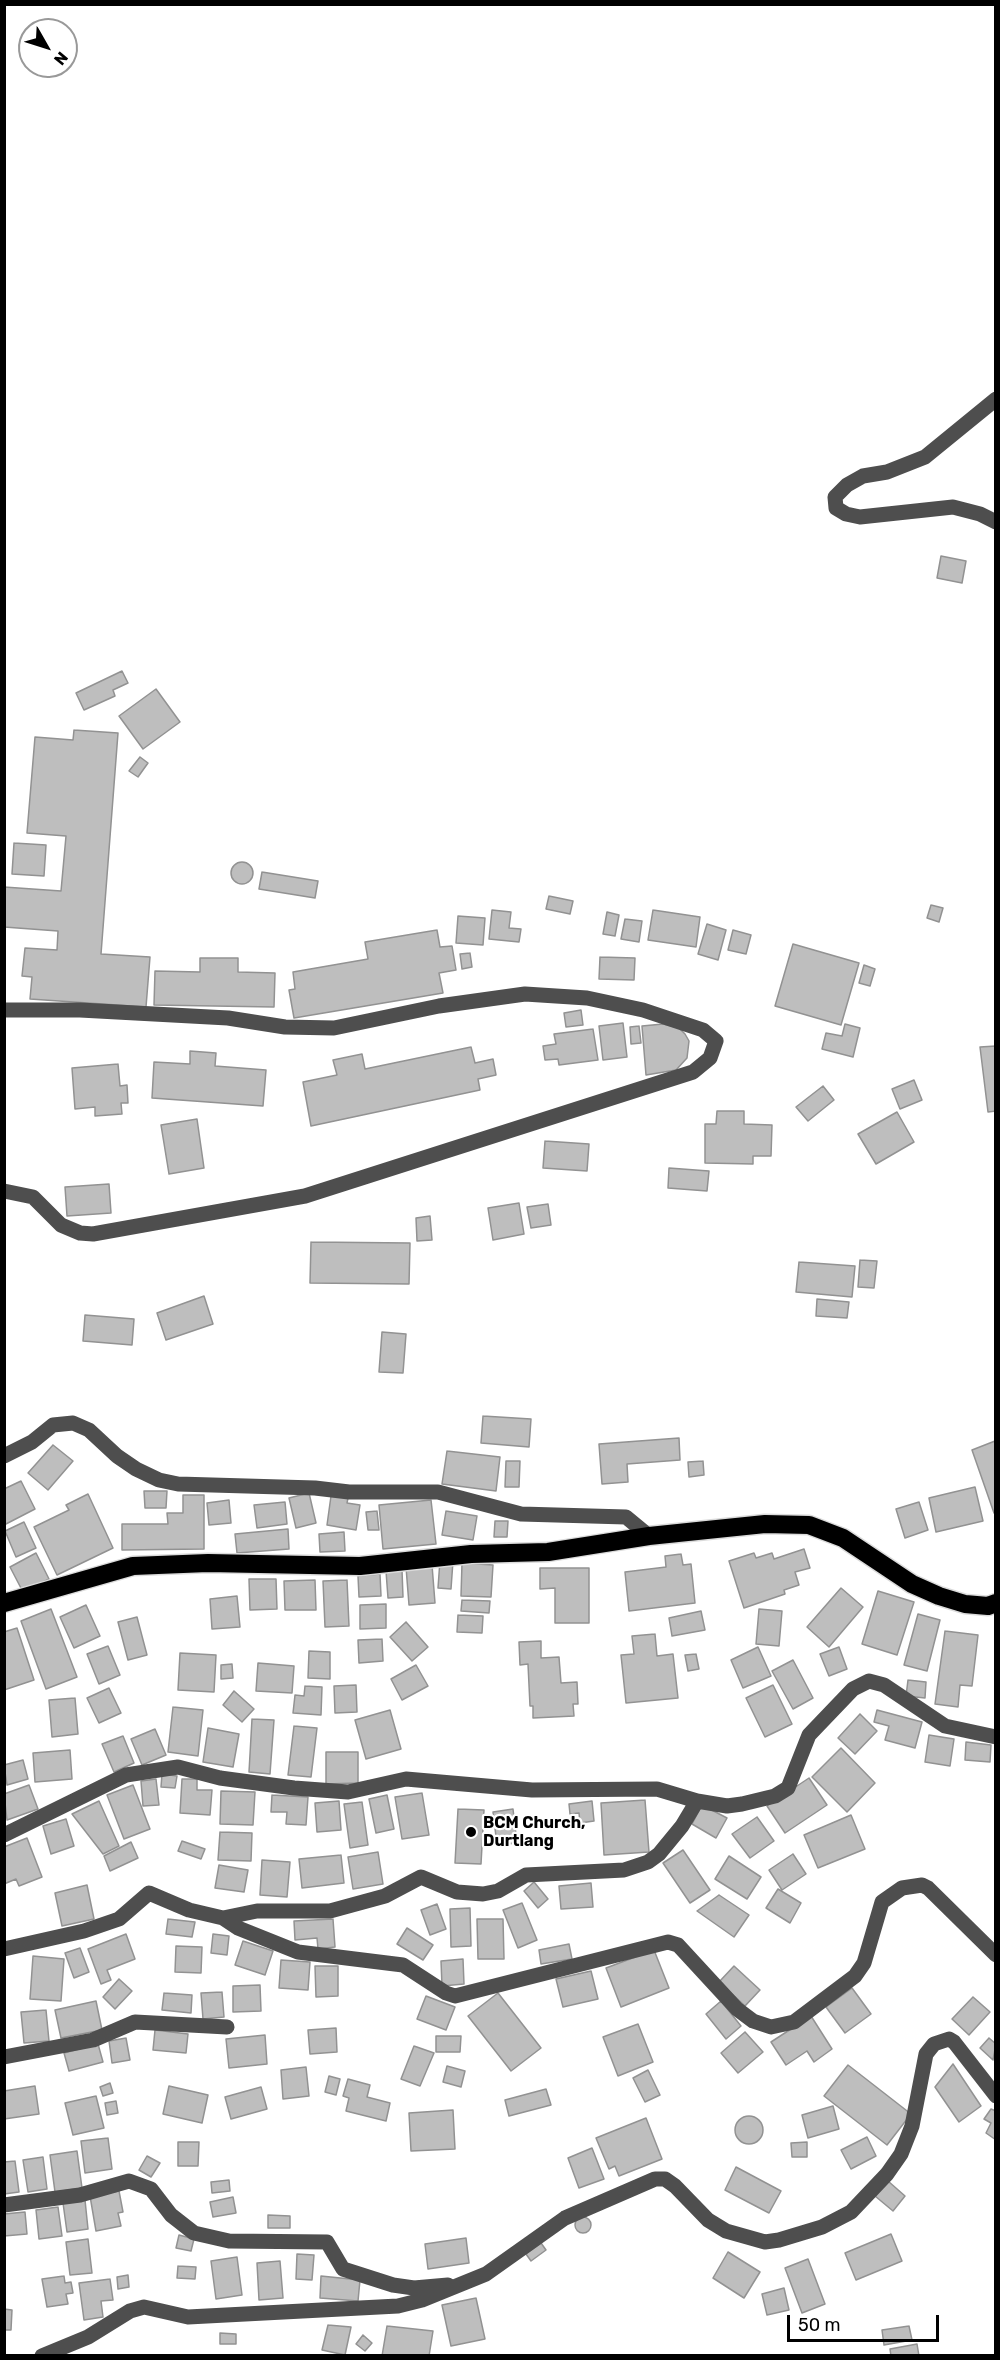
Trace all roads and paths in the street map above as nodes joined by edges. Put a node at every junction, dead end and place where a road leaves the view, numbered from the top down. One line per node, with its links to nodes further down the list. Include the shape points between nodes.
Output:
1 (996, 399): 2 (street, via 926,457 863,476 847,484 835,497 836,508 860,517 953,507)
2 (996, 522)
3 (4, 1010): 4 (street, via 228,1018 285,1027 334,1028 439,1006 525,994 588,998 643,1010 703,1030 716,1041 710,1058 693,1072 305,1196 93,1234 62,1225 33,1197)
4 (4, 1191)
5 (4, 1455): 6 (street, via 32,1442 53,1425 73,1424 89,1430 136,1468 159,1480 178,1484 438,1492 521,1514 626,1517)
6 (649, 1536): 7 (highway, via 548,1552 471,1554 360,1566 133,1566); 8 (highway, via 765,1524 809,1525 843,1538 912,1584 939,1596 965,1604)
7 (4, 1603)
8 (996, 1603)
9 (996, 1737): 10 (street, via 945,1726 884,1685 869,1681 853,1689 809,1735 788,1788 775,1796 742,1804)
10 (697, 1801): 11 (street, via 657,1789 532,1790 406,1779 348,1792 220,1778 178,1767 126,1775); 12 (street, via 659,1854 624,1870 526,1875 498,1891 483,1894 457,1892 421,1878 385,1896 330,1911 256,1911)
11 (4, 1835)
12 (223, 1918): 13 (street, via 189,1910 149,1893 119,1919); 14 (street, via 298,1952 403,1965 455,1996 668,1942 678,1945 737,2009 753,2021 771,2027 794,2022 855,1976 864,1963 882,1902 902,1888 928,1888)
13 (4, 1949)
14 (996, 1955)
15 (227, 2027): 16 (street, via 135,2022 93,2040)
16 (4, 2057)
17 (996, 2096): 19 (street, via 954,2042 941,2040 926,2054 912,2126 901,2154 875,2189 839,2219 779,2240 753,2240 708,2220 675,2186 655,2178 565,2218)
18 (4, 2205): 19 (street, via 80,2195 129,2181 151,2189 171,2215 194,2233 229,2241 327,2242 343,2269 393,2285 414,2288)
19 (471, 2282): 20 (street, via 398,2306 188,2317 144,2307 130,2311 88,2337)
20 (42, 2355)

